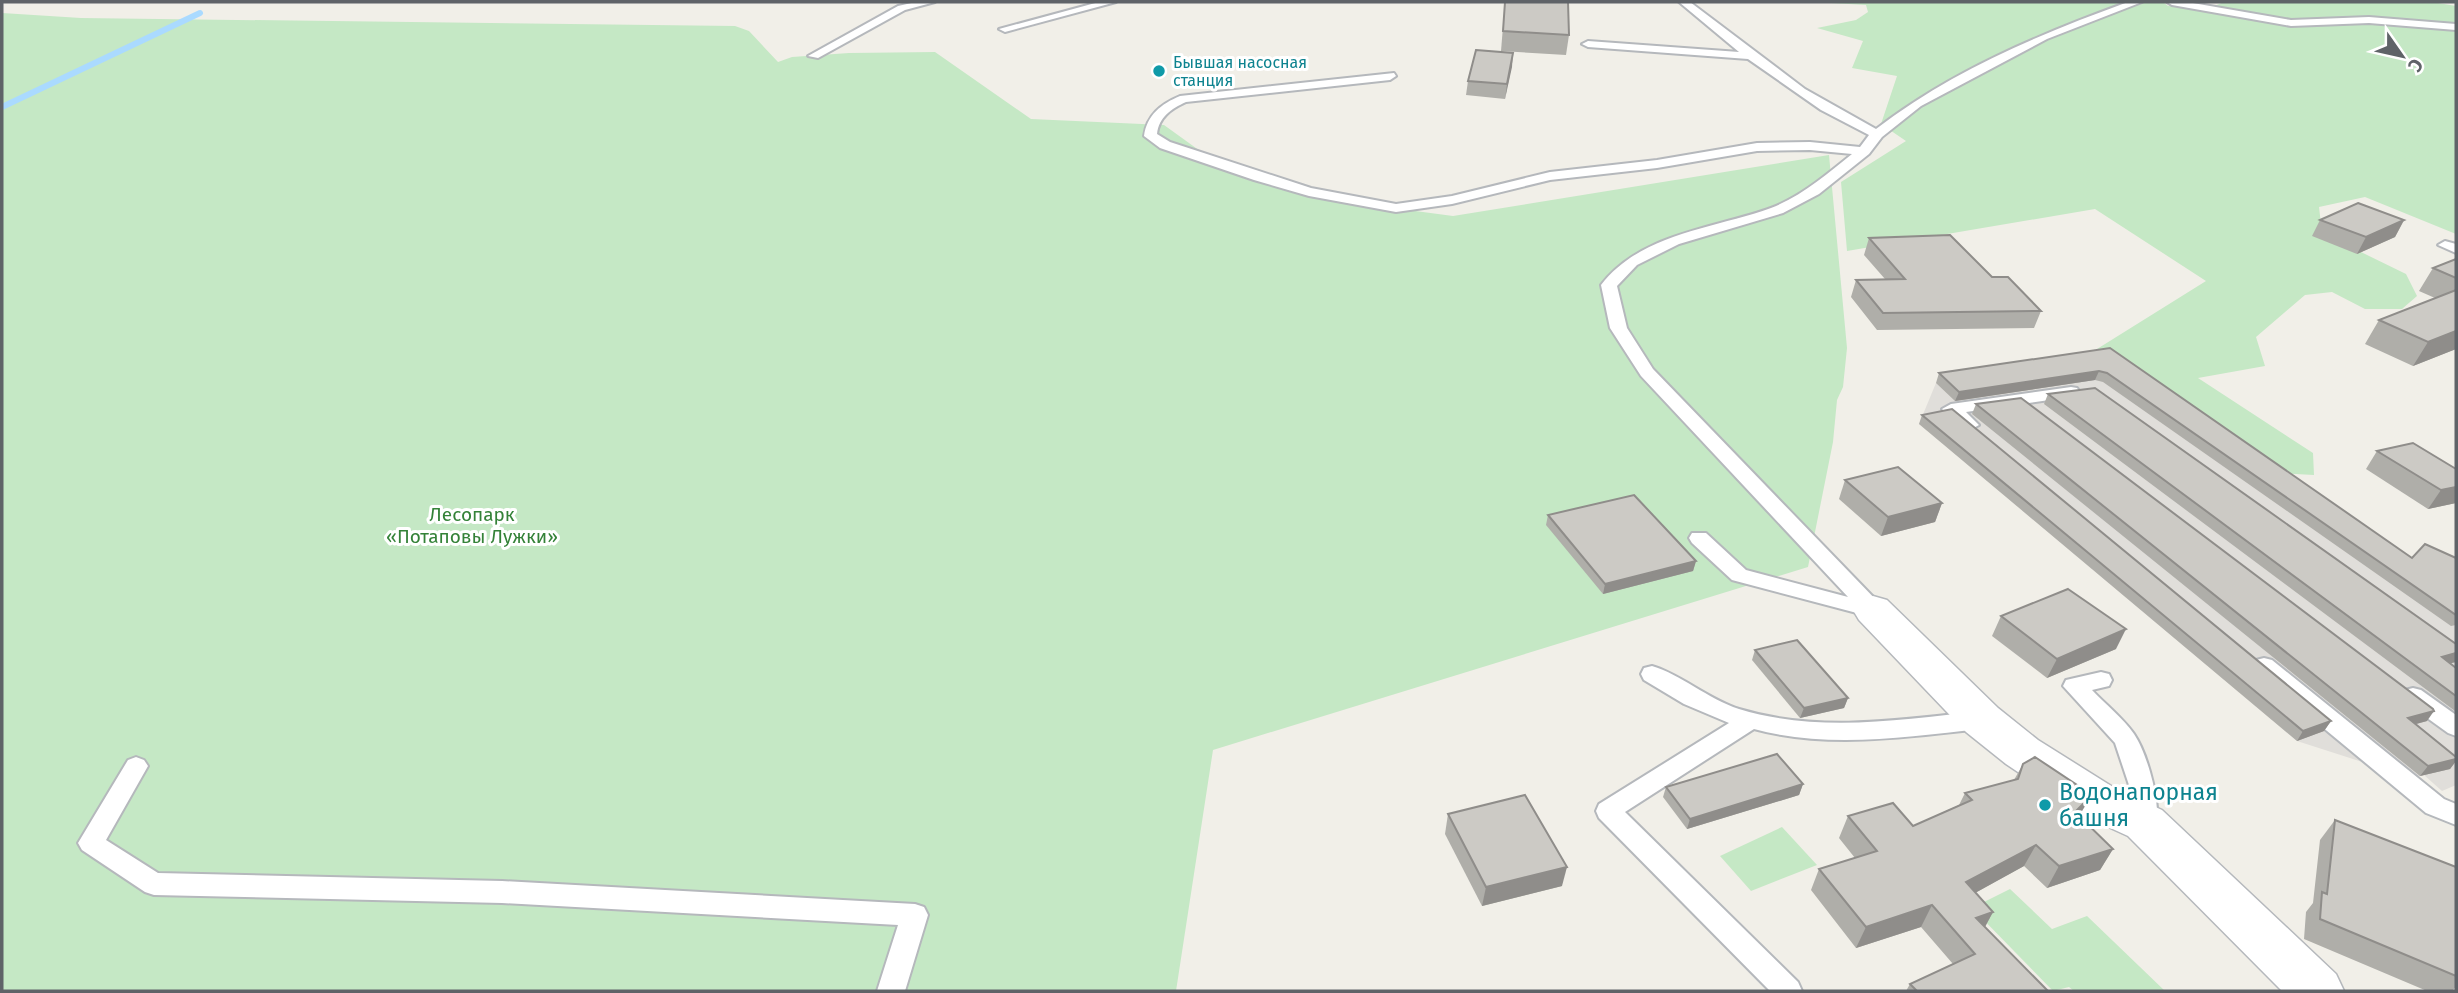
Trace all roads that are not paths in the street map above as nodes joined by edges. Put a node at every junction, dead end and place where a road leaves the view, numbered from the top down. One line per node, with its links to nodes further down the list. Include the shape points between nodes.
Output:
1 (930, 2): 9 (lane, via 902,8)
2 (1111, 2): 7 (lane)
3 (1684, 2): 10 (lane)
4 (2137, 2): 12 (lane, via 2043,37 1917,103)
5 (2172, 2): 6 (lane, via 2291,23 2369,20)
6 (2456, 27)
7 (1005, 29)
8 (1588, 44): 10 (lane)
9 (814, 56)
10 (1749, 57): 12 (lane, via 1846,120)
11 (1390, 76): 13 (lane, via 1184,99 1160,112 1150,136 1165,145 1309,192 1396,208 1452,200 1550,176 1757,146)
12 (1877, 134): 13 (lane)
13 (1864, 151): 19 (lane, via 1814,191 1778,210 1674,240 1632,262 1609,285 1611,312 1626,348 1657,386)
14 (2095, 388): 15 (lane)
15 (2022, 399): 16 (lane); 17 (lane, via 1951,409)
16 (2044, 416)
17 (1984, 436)
18 (1699, 538): 19 (lane, via 1739,575)
19 (1873, 610): 24 (street)
20 (2252, 656): 28 (lane, via 2435,806)
21 (1652, 674): 25 (lane, via 1673,689)
22 (2101, 680): 29 (lane, via 2074,686 2125,739 2143,791)
23 (2401, 687): 26 (lane)
24 (1982, 720): 25 (lane, via 1849,734); 29 (street, via 2061,780)
25 (1748, 722): 31 (lane, via 1608,811)
26 (2456, 727)
27 (136, 766): 30 (lane, via 92,843 154,884 502,892 915,915)
28 (2456, 815)
29 (2145, 823): 32 (street)
30 (891, 991)
31 (1788, 991)
32 (2317, 991)

